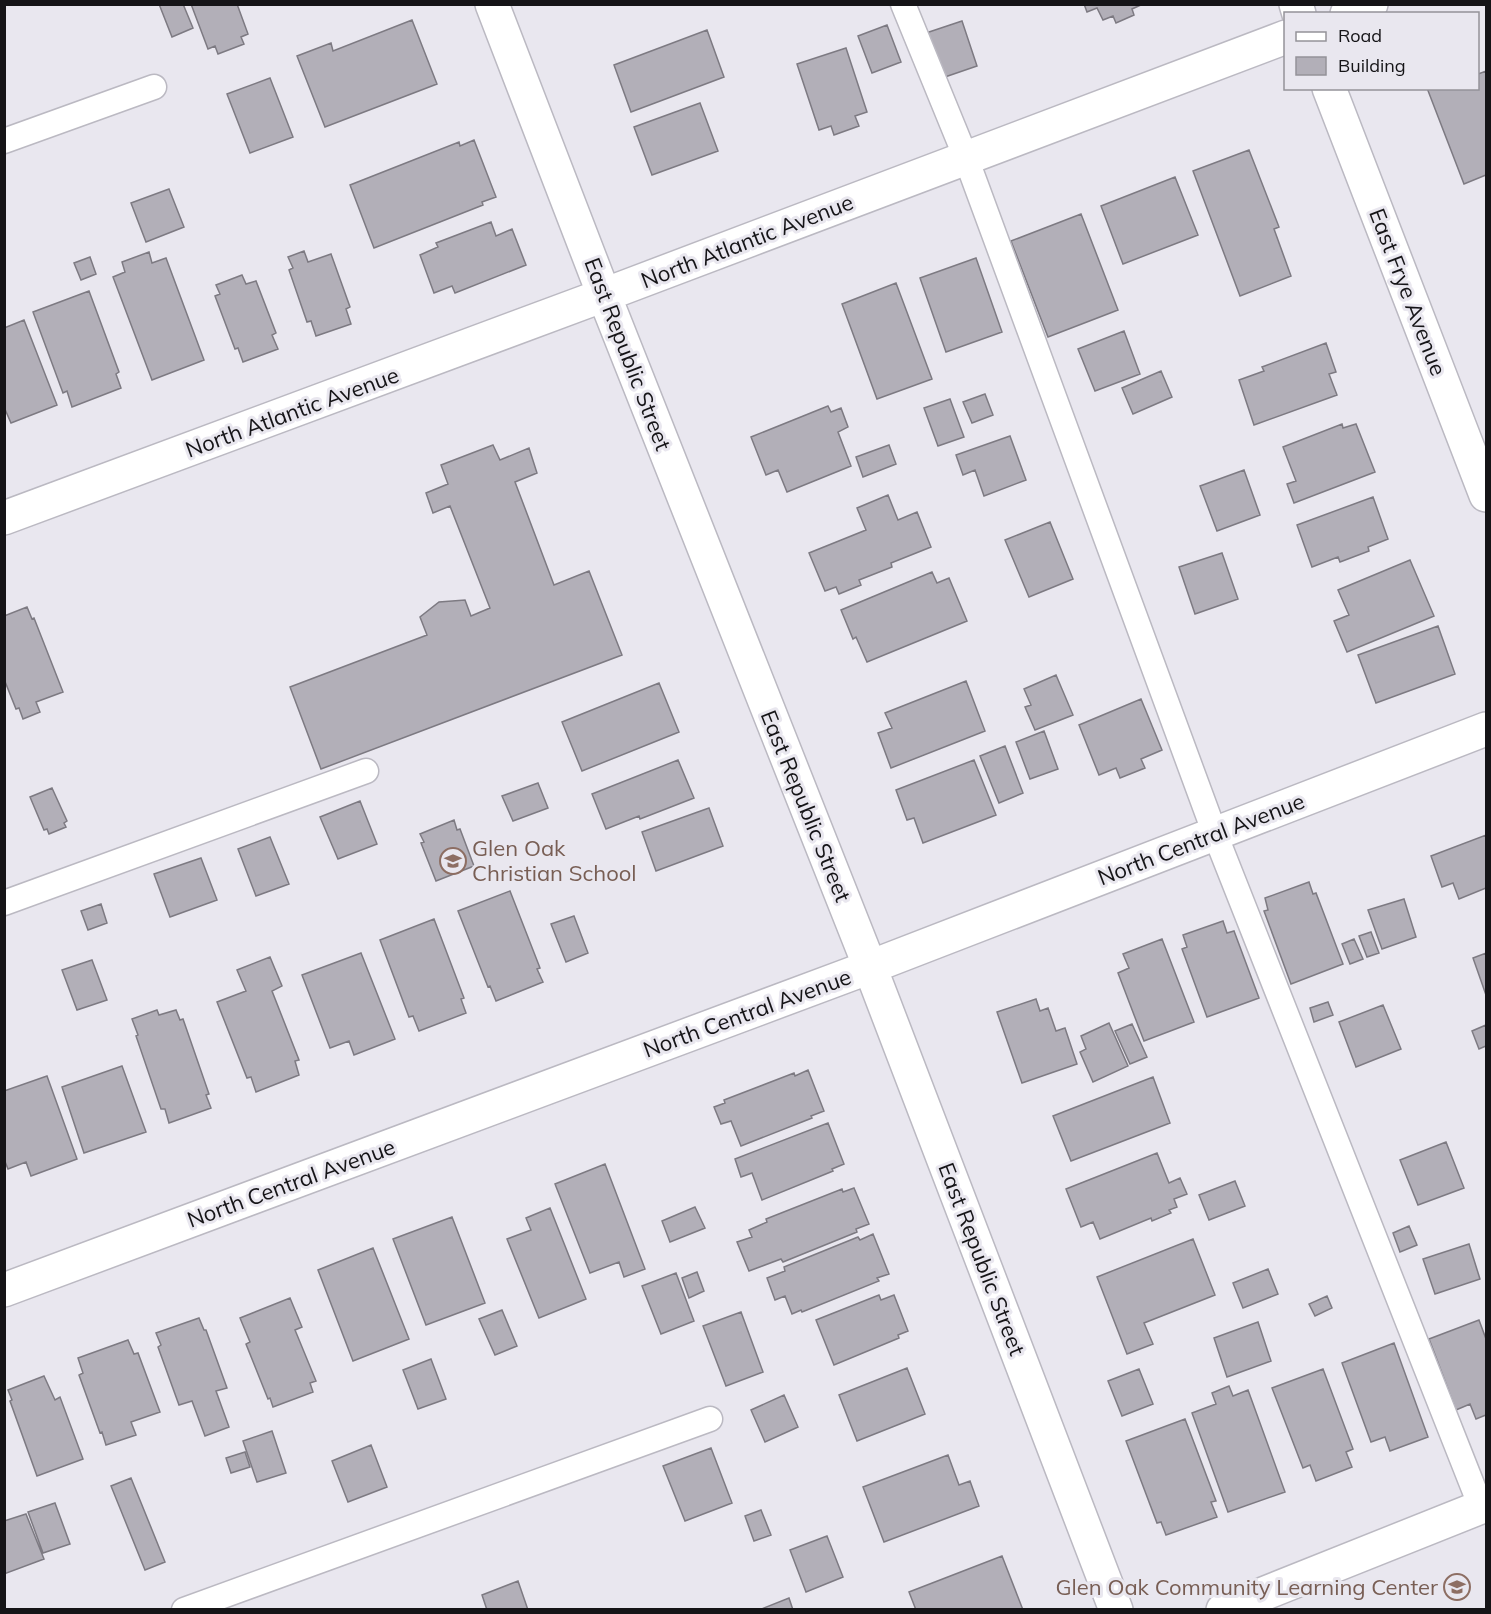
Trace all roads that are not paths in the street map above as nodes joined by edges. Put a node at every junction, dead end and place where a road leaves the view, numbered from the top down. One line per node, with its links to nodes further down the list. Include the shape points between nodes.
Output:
1 (492, 4): 10 (street, East Republic Street)
2 (903, 4): 9 (lane)
3 (1371, 4): 4 (street)
4 (1352, 12)
5 (1284, 38): 9 (street, North Atlantic Avenue)
6 (154, 87): 8 (lane)
7 (1330, 90): 11 (street, East Frye Avenue)
8 (4, 141)
9 (966, 158): 10 (street, North Atlantic Avenue); 15 (lane)
10 (604, 296): 12 (street, North Atlantic Avenue); 17 (street, East Republic Street)
11 (1486, 495)
12 (4, 518)
13 (1486, 729): 15 (street, North Central Avenue)
14 (366, 771): 16 (lane)
15 (1215, 834): 17 (street, North Central Avenue); 20 (lane)
16 (4, 903)
17 (870, 967): 18 (street, North Central Avenue); 22 (street, East Republic Street)
18 (4, 1290)
19 (710, 1419): 21 (lane)
20 (1484, 1506): 23 (street)
21 (184, 1610)
22 (1116, 1610)
23 (1223, 1610)

